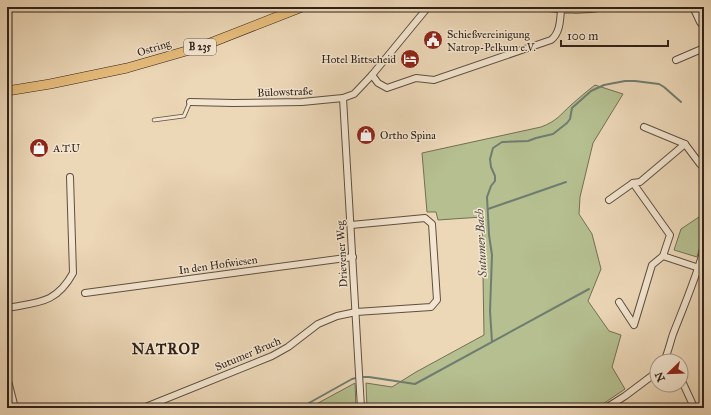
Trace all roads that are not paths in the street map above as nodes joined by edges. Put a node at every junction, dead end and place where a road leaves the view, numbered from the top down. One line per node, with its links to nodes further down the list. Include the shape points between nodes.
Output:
1 (302, 7): 11 (main road, Ostring / B 235, via 200,47 127,68)
2 (428, 7): 10 (street, Bülowstraße)
3 (540, 7): 6 (street)
4 (606, 7): 6 (street)
5 (693, 7): 7 (street)
6 (561, 10): 10 (street, via 559,29 551,40 434,80 416,78 386,88)
7 (704, 27)
8 (704, 48): 9 (street)
9 (676, 60)
10 (372, 75): 12 (street, Bülowstraße, via 354,94)
11 (7, 91)
12 (343, 98): 13 (street, Bülowstraße, via 302,102); 21 (street, Drievener Weg)
13 (190, 102): 14 (lane, via 184,116)
14 (154, 120)
15 (644, 127): 16 (street)
16 (686, 144): 17 (street); 19 (street, via 640,182)
17 (704, 168)
18 (70, 177): 28 (street, via 73,274 59,293 46,301)
19 (633, 183): 20 (street); 23 (street, via 670,235)
20 (609, 200)
21 (351, 225): 24 (street, Drievener Weg); 29 (street, Sutumer Bruch, via 425,218 432,224 437,300 431,307)
22 (704, 249): 25 (street)
23 (663, 256): 25 (street); 27 (street, via 652,265 634,325)
24 (353, 257): 26 (street, In den Hofwiesen); 29 (street, Drievener Weg)
25 (699, 268): 30 (street)
26 (85, 293)
27 (619, 302)
28 (7, 308)
29 (356, 312): 35 (street, Sutumer Bruch, via 318,324 288,348 272,356); 36 (street, Drievener Weg)
30 (667, 353)
31 (7, 377): 34 (street)
32 (649, 378): 37 (street)
33 (687, 393): 38 (street)
34 (15, 408)
35 (144, 408)
36 (361, 408)
37 (606, 408)
38 (693, 408)

